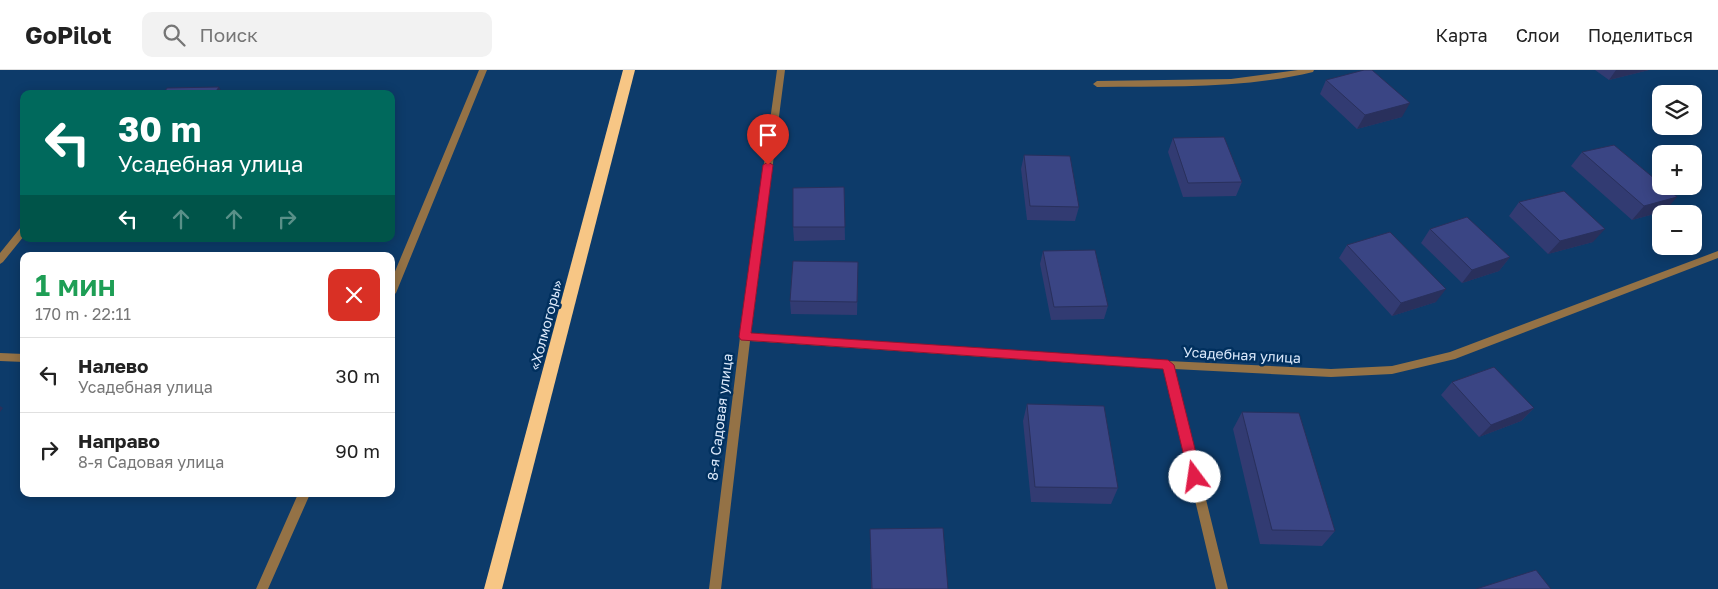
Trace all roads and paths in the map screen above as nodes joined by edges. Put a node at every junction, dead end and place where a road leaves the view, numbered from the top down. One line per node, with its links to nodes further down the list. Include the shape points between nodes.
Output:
1 (483, 70): 9 (street)
2 (629, 70): 16 (highway, «Холмогоры»)
3 (781, 70): 10 (street, 8-я Садовая улица)
4 (1310, 70): 5 (street, via 1239,82)
5 (1097, 84)
6 (20, 234): 8 (street)
7 (1718, 254): 13 (street, Усадебная улица, via 1451,356 1392,370 1331,373)
8 (0, 260)
9 (395, 283)
10 (745, 337): 13 (street, Усадебная улица); 17 (street, 8-я Садовая улица)
11 (0, 357): 12 (street)
12 (20, 358)
13 (1168, 365): 18 (street)
14 (303, 497): 15 (street)
15 (262, 589)
16 (493, 589)
17 (715, 589)
18 (1222, 589)

